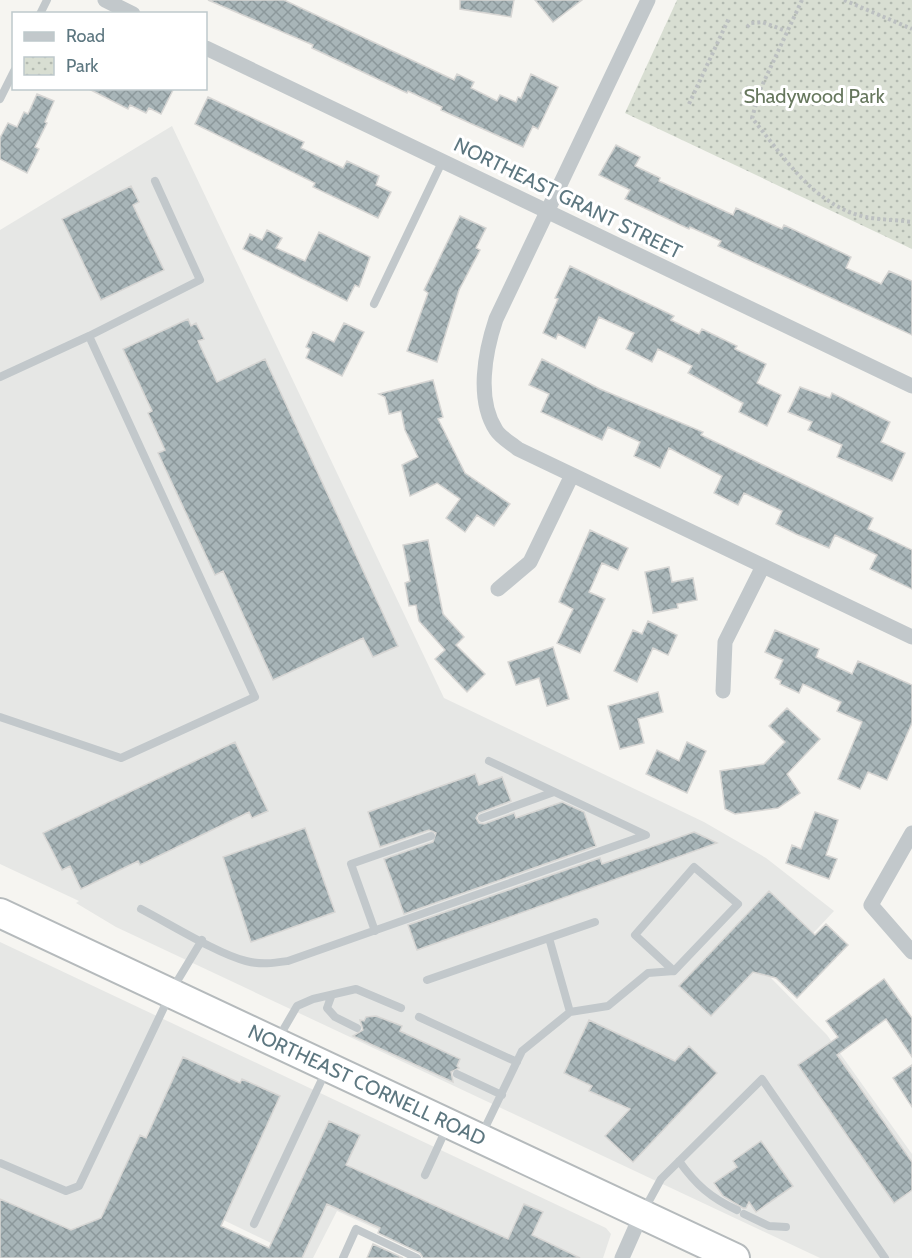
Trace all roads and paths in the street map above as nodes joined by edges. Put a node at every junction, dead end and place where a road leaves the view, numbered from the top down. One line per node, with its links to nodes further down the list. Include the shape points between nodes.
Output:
1 (105, 0): 5 (street)
2 (648, 0): 16 (street)
3 (802, 0): 9 (path)
4 (844, 0): 8 (path)
5 (130, 12)
6 (729, 18): 13 (path)
7 (747, 27): 9 (path, via 751,22 762,22)
8 (912, 29)
9 (786, 31): 17 (path, via 752,118 808,187 832,203 865,217)
10 (207, 48): 14 (street, NORTHEAST GRANT STREET)
11 (12, 74): 12 (lane)
12 (0, 99)
13 (689, 104)
14 (442, 162): 16 (street, NORTHEAST GRANT STREET); 18 (lane)
15 (155, 181): 19 (lane, via 200,280)
16 (548, 213): 21 (street, NORTHEAST GRANT STREET); 22 (street, via 488,341 486,407 497,432 518,449)
17 (912, 222)
18 (374, 304)
19 (89, 336): 20 (lane); 27 (lane, via 255,698 121,758)
20 (0, 377)
21 (912, 386)
22 (572, 475): 23 (street); 24 (street, via 530,562)
23 (763, 566): 25 (street); 26 (street, via 725,642)
24 (498, 589)
25 (912, 637)
26 (723, 692)
27 (0, 717)
28 (489, 761): 29 (lane)
29 (554, 792): 30 (lane); 36 (lane, via 646,835)
30 (482, 818)
31 (912, 833): 39 (street, via 871,905)
32 (431, 836): 36 (lane, via 351,864)
33 (141, 909): 38 (lane)
34 (0, 913): 42 (highway, NORTHEAST CORNELL ROAD)
35 (595, 922): 37 (lane)
36 (375, 931): 38 (lane, via 288,961 267,964 245,961)
37 (549, 938): 41 (lane); 45 (lane)
38 (202, 940): 42 (lane)
39 (912, 952)
40 (674, 970): 40 (lane, via 738,904 694,867 635,935); 45 (lane, via 648,973 608,1006)
41 (427, 980)
42 (171, 993): 48 (highway, NORTHEAST CORNELL ROAD); 56 (lane, via 79,1186 66,1191)
43 (331, 997): 44 (lane, via 356,989); 47 (lane, via 327,1008 331,1015); 48 (lane, via 297,1006)
44 (401, 1008)
45 (570, 1012): 49 (lane, via 522,1051)
46 (419, 1017): 49 (lane)
47 (357, 1028)
48 (277, 1042): 50 (highway, NORTHEAST CORNELL ROAD)
49 (517, 1062): 52 (lane)
50 (328, 1066): 53 (highway, NORTHEAST CORNELL ROAD); 59 (lane)
51 (457, 1074): 52 (lane)
52 (501, 1095): 54 (lane)
53 (449, 1124): 54 (highway, NORTHEAST CORNELL ROAD); 57 (lane)
54 (480, 1138): 58 (highway, NORTHEAST CORNELL ROAD)
55 (680, 1161): 58 (lane, via 661,1179); 60 (lane, via 694,1183 714,1200 769,1226); 65 (lane, via 762,1079)
56 (0, 1163)
57 (425, 1175)
58 (642, 1215): 61 (highway, NORTHEAST CORNELL ROAD); 64 (street)
59 (254, 1224)
60 (786, 1227)
61 (718, 1255)
62 (343, 1258): 63 (lane, via 356,1229)
63 (417, 1258)
64 (622, 1258)
65 (885, 1258)

